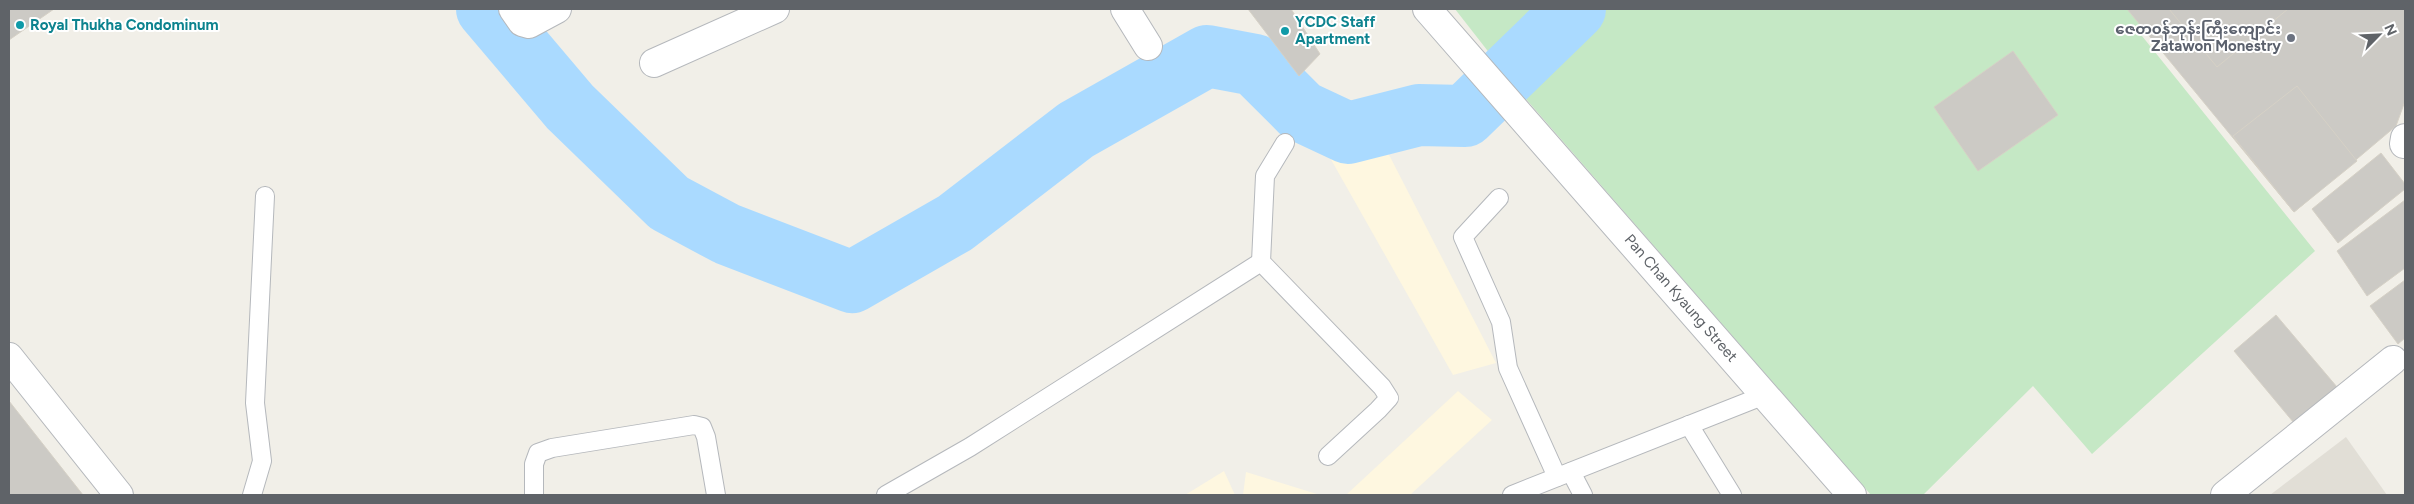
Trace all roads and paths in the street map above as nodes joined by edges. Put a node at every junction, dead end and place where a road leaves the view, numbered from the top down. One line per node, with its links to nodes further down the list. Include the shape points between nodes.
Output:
1 (557, 9): 5 (street)
2 (775, 9): 7 (street)
3 (1125, 9): 6 (street)
4 (1427, 9): 14 (street, Pan Chan Kyaung Street)
5 (520, 17)
6 (1148, 46)
7 (654, 63)
8 (1285, 143): 11 (lane, via 1265,176)
9 (266, 196): 19 (lane, via 255,403 262,461)
10 (1499, 198): 17 (lane, via 1463,237 1501,322 1508,368)
11 (1261, 262): 16 (lane, via 1389,398); 22 (lane, via 970,447)
12 (9, 357): 18 (street)
13 (2393, 360): 27 (street)
14 (1765, 394): 15 (lane); 26 (street, Pan Chan Kyaung Street)
15 (1689, 425): 17 (lane); 25 (lane)
16 (1328, 456)
17 (1564, 475): 23 (lane); 24 (lane)
18 (119, 495)
19 (252, 495)
20 (534, 495): 21 (lane, via 534,464 538,453 694,425 702,427 706,437)
21 (716, 495)
22 (886, 495)
23 (1512, 495)
24 (1582, 495)
25 (1732, 495)
26 (1852, 495)
27 (2225, 495)

